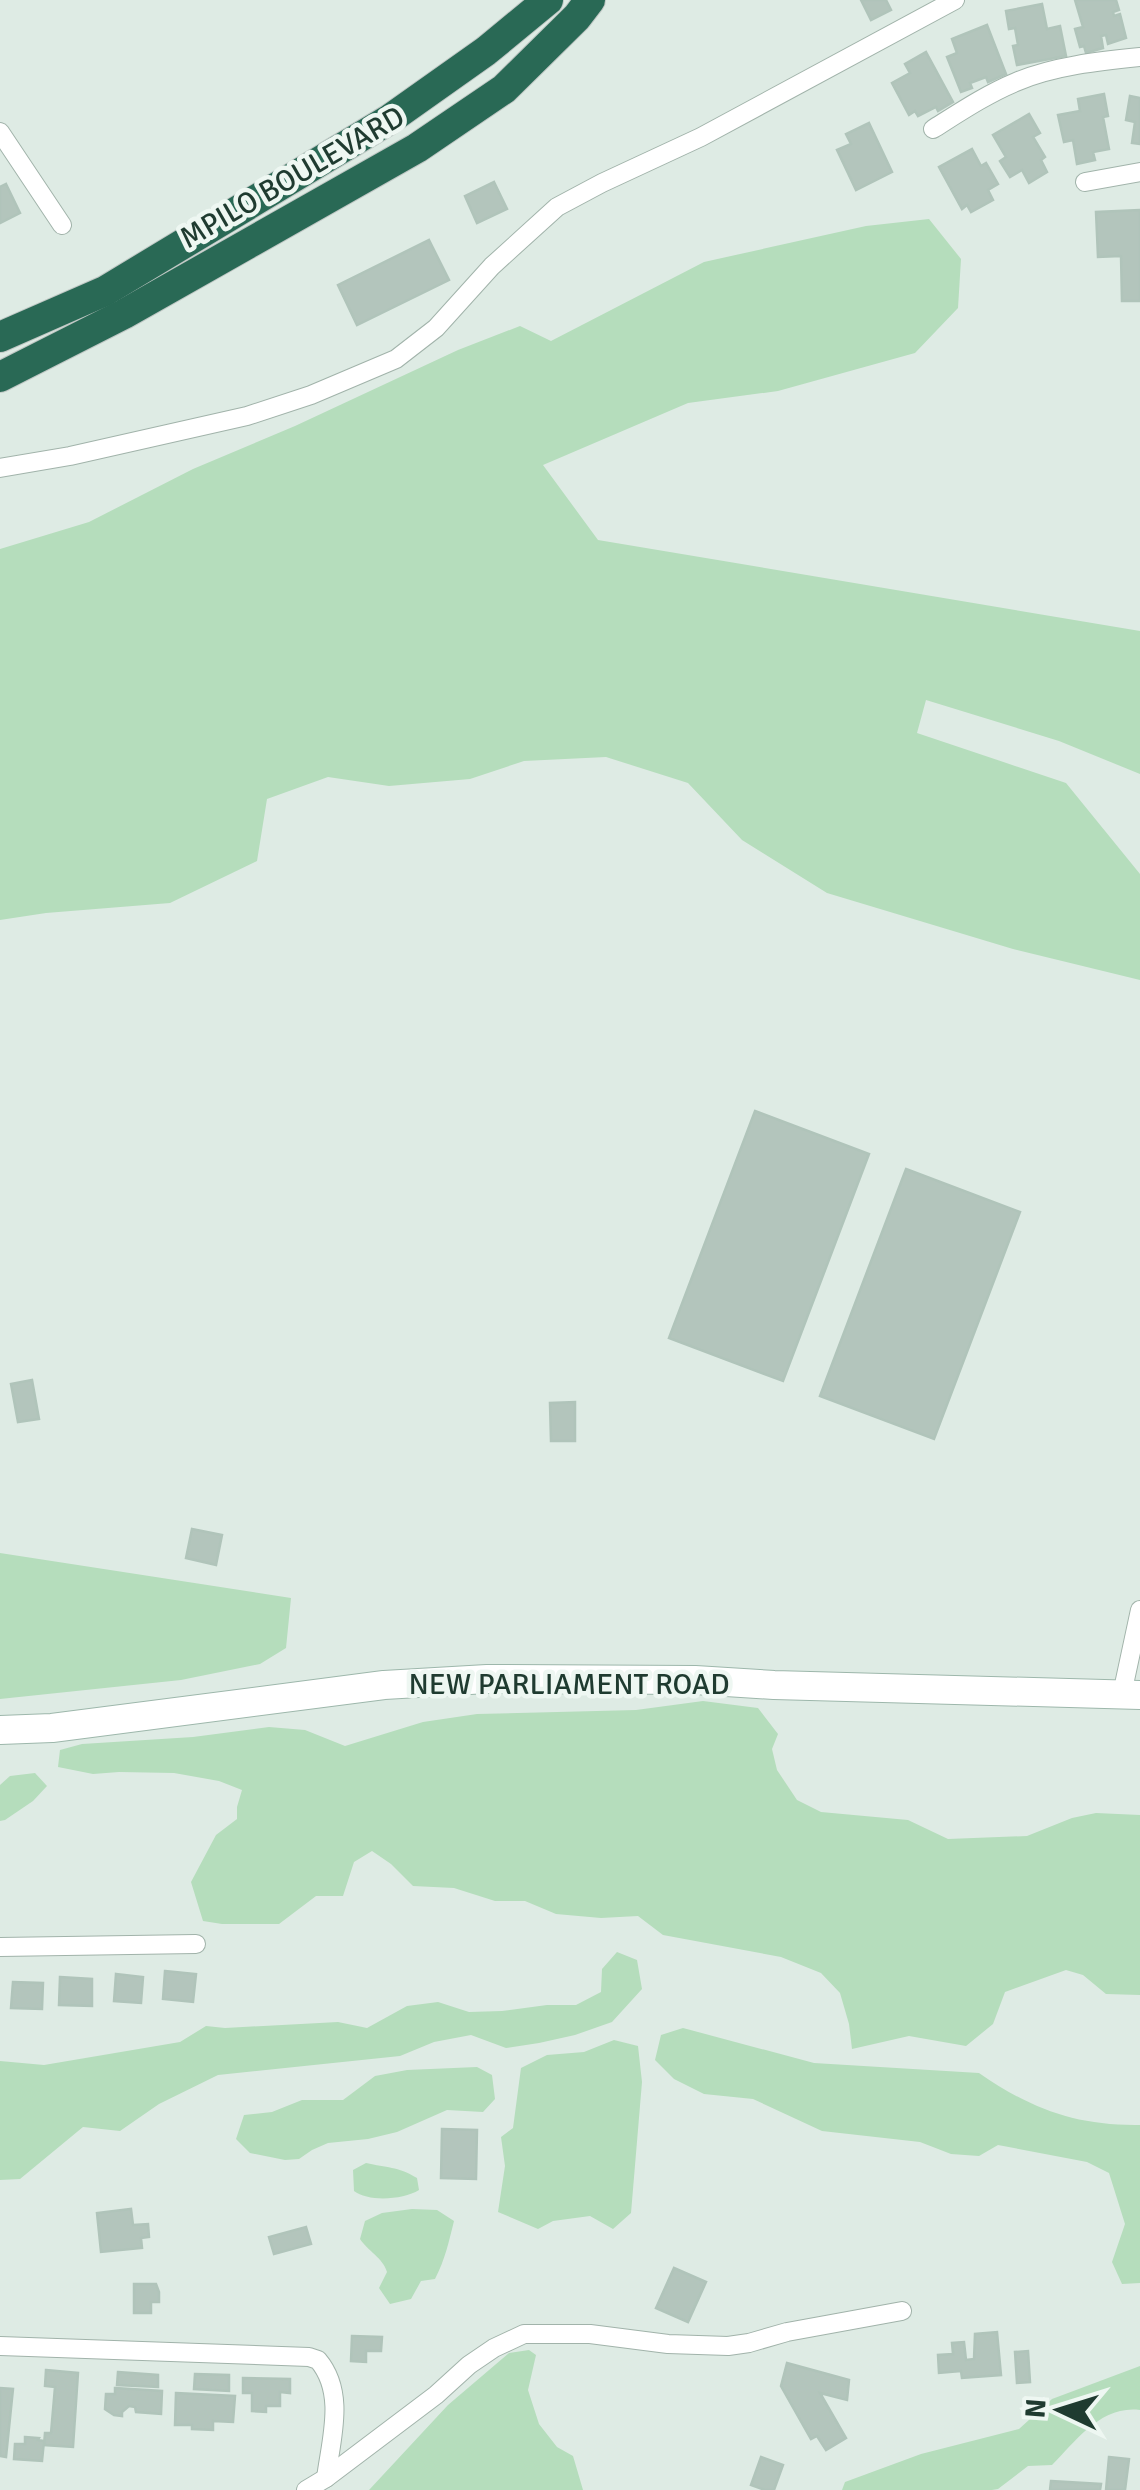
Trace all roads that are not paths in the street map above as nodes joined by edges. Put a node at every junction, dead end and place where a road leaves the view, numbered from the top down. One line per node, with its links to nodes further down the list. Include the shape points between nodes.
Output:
1 (548, 0): 10 (highway, MPILO BOULEVARD, via 390,119 106,291)
2 (590, 0): 11 (highway, MPILO BOULEVARD, via 504,89 417,148)
3 (956, 0): 12 (street, via 557,207 396,360 248,416)
4 (1140, 57): 5 (street, via 1020,80)
5 (933, 128)
6 (0, 132): 9 (street)
7 (1140, 172): 8 (street)
8 (1085, 182)
9 (62, 225)
10 (0, 338)
11 (0, 377)
12 (0, 468)
13 (1140, 1610): 14 (street)
14 (1131, 1695): 15 (street, NEW PARLIAMENT ROAD, via 488,1679)
15 (0, 1730)
16 (196, 1944): 17 (street)
17 (0, 1946)
18 (902, 2311): 20 (street, via 728,2346 524,2334 469,2365)
19 (0, 2346): 20 (street, via 318,2360 336,2401)
20 (326, 2478): 21 (street)
21 (306, 2490)

